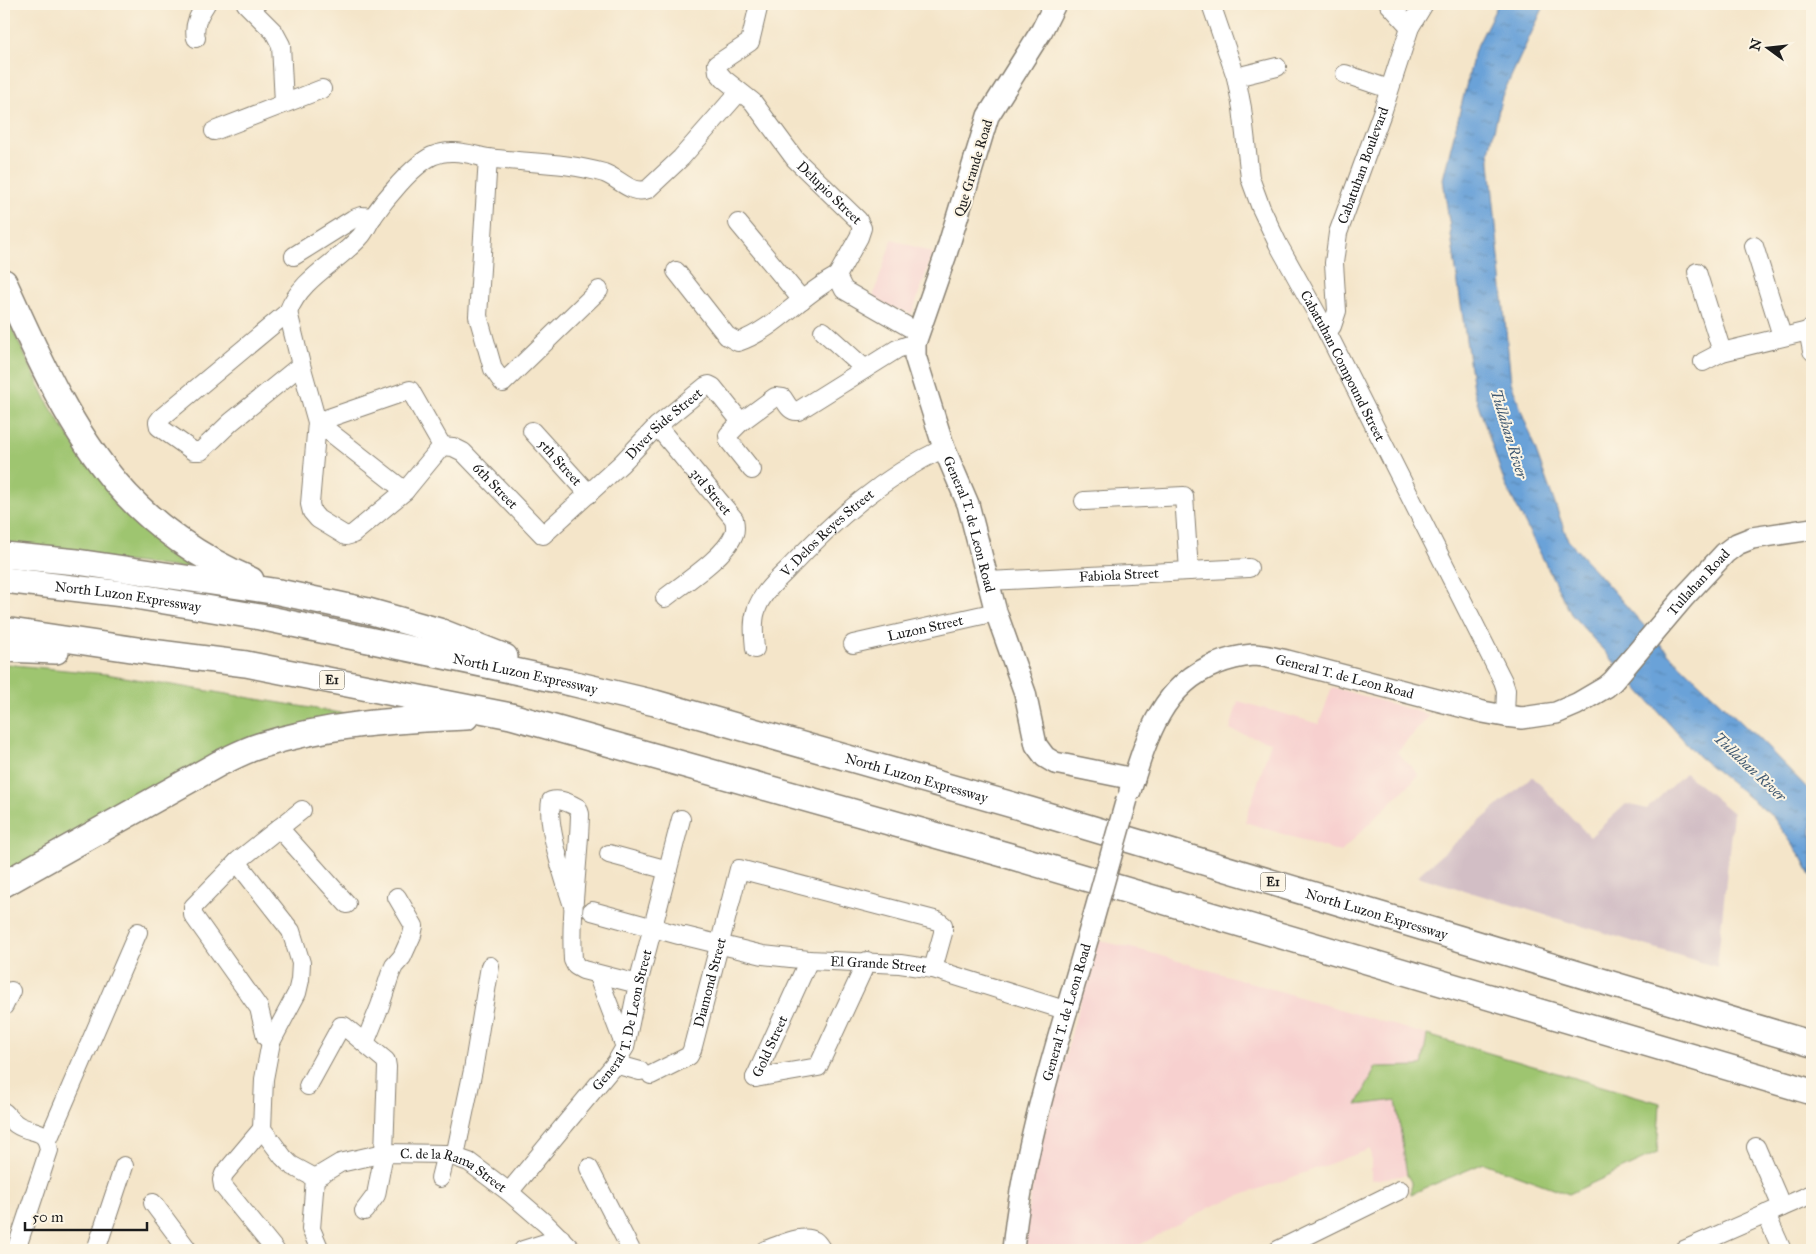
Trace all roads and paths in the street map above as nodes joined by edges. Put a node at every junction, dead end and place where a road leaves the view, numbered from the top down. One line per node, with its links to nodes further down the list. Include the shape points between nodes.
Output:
1 (206, 4): 9 (street, via 196,23)
2 (246, 4): 16 (street, via 274,32 281,45)
3 (759, 4): 15 (street, Delupio Street, via 750,42 717,64 718,72)
4 (1055, 4): 34 (main road, Que Grande Road, via 988,116)
5 (1211, 4): 12 (street, Cabatuhan Compound Street)
6 (1389, 4): 8 (street)
7 (1424, 4): 8 (street, Cabatuhan Boulevard)
8 (1410, 27): 14 (street, Cabatuhan Boulevard)
9 (196, 38)
10 (1277, 67): 12 (street)
11 (1345, 74): 14 (street)
12 (1236, 77): 32 (street, Cabatuhan Compound Street, via 1250,178 1278,244)
13 (322, 89): 16 (street)
14 (1390, 89): 32 (street, Cabatuhan Boulevard, via 1338,233 1334,263 1337,311)
15 (739, 92): 18 (street, via 681,158 642,192 628,187 614,176 586,168); 25 (street, Delupio Street, via 753,102 795,159 858,220 862,228 860,237)
16 (284, 104): 17 (street)
17 (214, 131)
18 (488, 158): 19 (street, via 452,152 433,156 404,178); 27 (street, via 478,316 493,369 503,383)
19 (373, 217): 22 (street, via 353,219); 29 (street, via 361,237 303,287)
20 (738, 223): 28 (street)
21 (1754, 246): 33 (street)
22 (294, 256)
23 (676, 271): 28 (street, via 727,336 738,342 754,335)
24 (1697, 272): 36 (street)
25 (837, 276): 28 (street, via 822,283); 34 (street, via 844,290)
26 (4, 282): 57 (highway, via 69,415 117,485 184,543 230,571)
27 (599, 290)
28 (802, 300)
29 (288, 312): 38 (street); 38 (street, via 161,418 159,427 193,450 202,451 231,422)
30 (1810, 330): 33 (street); 35 (street)
31 (823, 331): 39 (street)
32 (1327, 332): 68 (street, Cabatuhan Compound Street, via 1504,681)
33 (1782, 336): 36 (street)
34 (917, 338): 39 (street); 45 (main road, General T. de Leon Road, via 915,356)
35 (1812, 351)
36 (1722, 352): 37 (street)
37 (1703, 362)
38 (301, 365): 40 (street)
39 (865, 369): 41 (street, via 798,411 791,409 783,398 775,397)
40 (318, 422): 44 (street, via 410,390); 47 (street); 47 (street, via 309,496 312,512 318,519 349,536)
41 (741, 422): 42 (street, Diver Side Street, via 709,385); 46 (street, via 728,435 729,441)
42 (657, 426): 48 (street, Diver Side Street); 58 (street, 3rd Street, via 735,523 732,537 716,557)
43 (532, 431): 48 (street, 5th Street)
44 (442, 446): 47 (street); 51 (street, 6th Street, via 463,452)
45 (944, 448): 56 (main road, General T. de Leon Road, via 968,504); 63 (street, V. Delos Reyes Street, via 878,486 838,519 768,590 753,621)
46 (752, 470)
47 (405, 491)
48 (589, 494): 51 (street, Diver Side Street)
49 (1084, 501): 54 (street, via 1184,496)
50 (1812, 531): 65 (main road, Tullahan Road, via 1768,535 1737,544 1714,563)
51 (543, 534)
52 (4, 554): 57 (highway)
53 (1250, 568): 54 (street, Fabiola Street)
54 (1189, 571): 56 (street, Fabiola Street)
55 (4, 580): 66 (highway, North Luzon Expressway / E1, via 123,594 260,617)
56 (988, 581): 59 (main road, General T. de Leon Road)
57 (279, 592): 66 (highway, via 368,611 439,631)
58 (666, 598)
59 (996, 612): 61 (street, Luzon Street); 69 (main road, General T. de Leon Road, via 1025,693 1036,745 1044,757)
60 (4, 630): 64 (highway, E1)
61 (853, 644)
62 (4, 649): 64 (highway)
63 (754, 649)
64 (151, 652): 67 (highway, E1, via 246,664)
65 (1613, 681): 68 (main road, General T. de Leon Road, via 1556,713)
66 (570, 683): 93 (highway, North Luzon Expressway / E1, via 664,706 1030,810)
67 (511, 716): 76 (highway, via 368,722 330,727 257,747 220,763); 97 (highway, E1, via 1010,856)
68 (1505, 716): 69 (main road, General T. de Leon Road, via 1287,661 1254,655 1230,659 1200,670 1164,704 1145,744)
69 (1130, 789): 90 (main road, General T. de Leon Road, bridge)
70 (302, 810): 72 (street)
71 (681, 819): 75 (street, General T. De Leon Street)
72 (279, 828): 74 (street); 78 (street)
73 (608, 854): 75 (street)
74 (237, 862): 91 (street, via 291,931 301,963 296,993); 91 (street, via 192,911 259,1008 266,1037)
75 (668, 870): 81 (street, General T. De Leon Street)
76 (4, 884)
77 (397, 897): 92 (street, via 414,926 402,957 390,974)
78 (347, 904)
79 (573, 906): 79 (street, via 552,828 549,811 554,800 569,802 578,808 580,814); 88 (street, via 573,960 576,966)
80 (592, 911): 81 (street, El Grande Street)
81 (654, 928): 83 (street, El Grande Street); 89 (street, General T. De Leon Street)
82 (138, 932): 100 (street)
83 (719, 944): 84 (street, El Grande Street, via 763,955); 87 (street, Diamond Street, via 738,868 938,921 943,925 943,934); 95 (street, Diamond Street, via 689,1056 646,1073)
84 (808, 960): 85 (street, El Grande Street); 85 (street, Gold Street, via 755,1078 818,1067)
85 (867, 961): 87 (street, El Grande Street)
86 (490, 966): 103 (street, via 473,1070)
87 (933, 969): 90 (street, El Grande Street)
88 (597, 974): 89 (street); 94 (street)
89 (638, 984): 94 (street, General T. De Leon Street)
90 (1068, 1011): 125 (main road, General T. de Leon Road, via 1033,1135)
91 (271, 1042): 99 (street, via 264,1079)
92 (365, 1043): 96 (street, via 341,1026); 102 (street, via 386,1061 387,1066)
93 (1812, 1044)
94 (624, 1047): 95 (street, General T. De Leon Street)
95 (615, 1064): 109 (street, General T. De Leon Street)
96 (308, 1086)
97 (1812, 1092)
98 (4, 1112): 100 (street, via 16,1124 44,1134)
99 (262, 1129): 106 (street, via 291,1165); 119 (street, via 222,1180 223,1186)
100 (48, 1140): 116 (street, via 49,1150)
101 (1756, 1147): 112 (street)
102 (384, 1153): 103 (street, C. de la Rama Street); 106 (street, C. de la Rama Street, via 340,1163); 113 (street, via 376,1195)
103 (451, 1155): 107 (street); 109 (street, C. de la Rama Street, via 469,1162)
104 (124, 1166): 117 (street)
105 (589, 1168): 122 (street)
106 (315, 1178): 120 (street, via 311,1229)
107 (440, 1178)
108 (1400, 1190): 126 (street)
109 (509, 1192): 115 (street, C. de la Rama Street)
110 (1812, 1194): 112 (street)
111 (152, 1203): 118 (street)
112 (1782, 1207): 114 (street)
113 (364, 1211)
114 (1766, 1214): 127 (street); 128 (street)
115 (566, 1244): 121 (street)
116 (16, 1250)
117 (96, 1250)
118 (188, 1250)
119 (275, 1250)
120 (320, 1250)
121 (523, 1250)
122 (631, 1250)
123 (765, 1250): 124 (street, via 800,1238 816,1242)
124 (822, 1250)
125 (1013, 1250)
126 (1278, 1250)
127 (1684, 1250)
128 (1782, 1250)

